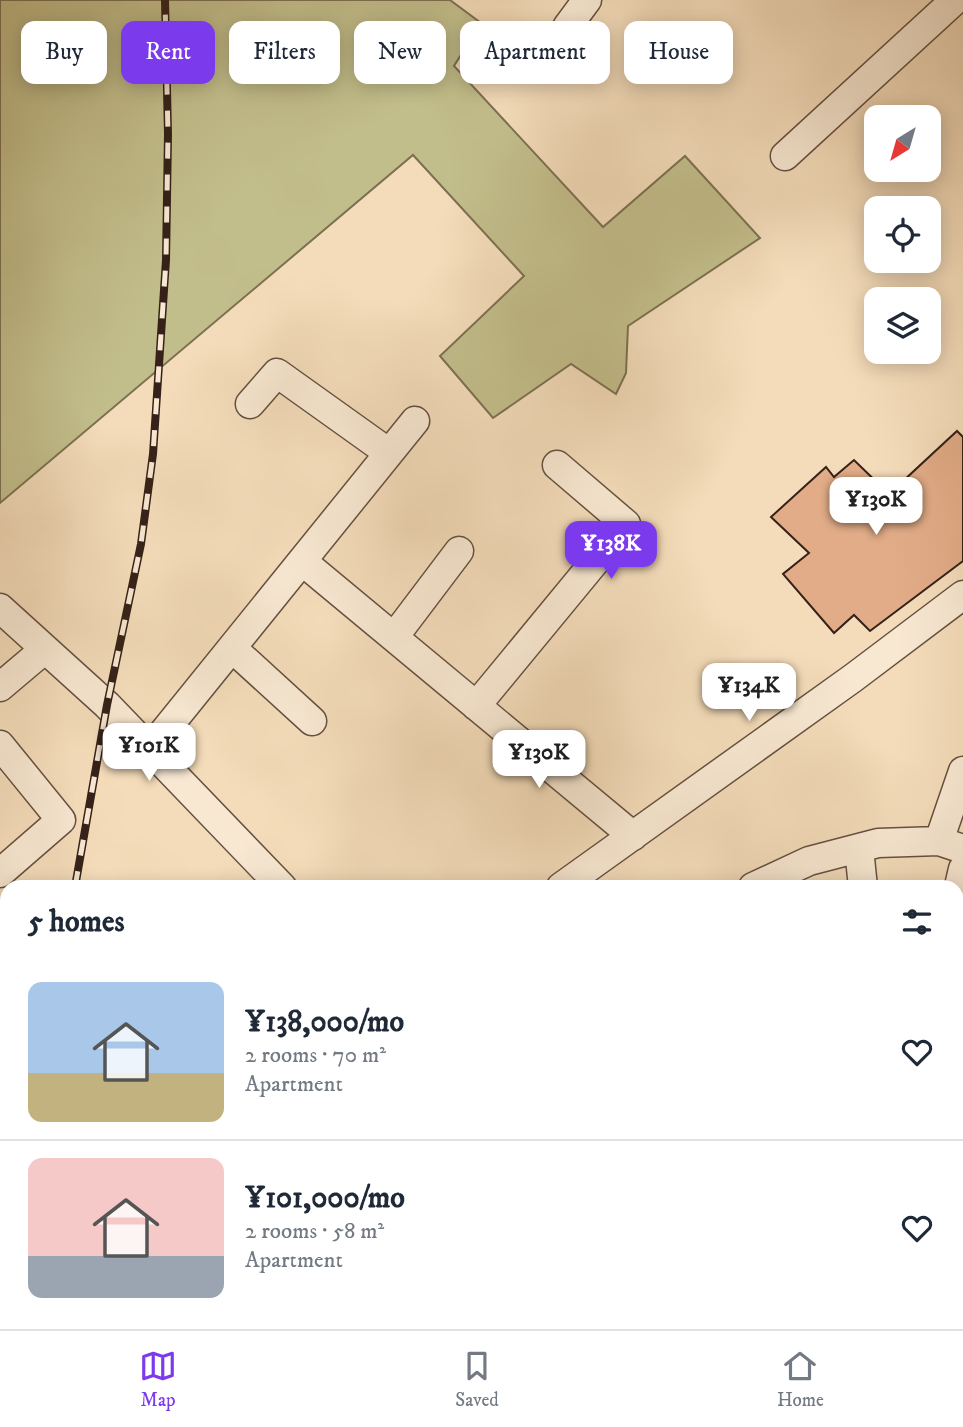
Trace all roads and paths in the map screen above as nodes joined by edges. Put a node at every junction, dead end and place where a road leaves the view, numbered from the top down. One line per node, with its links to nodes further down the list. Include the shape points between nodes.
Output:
1 (587, 0): 3 (street)
2 (955, 0): 4 (street)
3 (571, 21)
4 (785, 156)
5 (250, 404): 7 (street, via 277,373)
6 (415, 421): 7 (street)
7 (389, 453): 10 (street)
8 (557, 465): 17 (street, via 626,524)
9 (459, 551): 13 (street)
10 (303, 561): 13 (street); 14 (street)
11 (963, 594): 22 (street)
12 (0, 608): 15 (street)
13 (394, 637): 17 (street)
14 (232, 648): 18 (street); 20 (street)
15 (45, 649): 16 (street); 20 (street)
16 (0, 687)
17 (476, 706): 22 (street)
18 (312, 721)
19 (0, 745): 25 (street, via 61,820)
20 (150, 750): 26 (street)
21 (963, 771): 23 (street)
22 (633, 836): 27 (street)
23 (951, 845): 24 (street, via 878,843)
24 (859, 849): 28 (street, via 809,861); 29 (street)
25 (0, 873)
26 (275, 880)
27 (571, 880)
28 (768, 880)
29 (862, 880)

